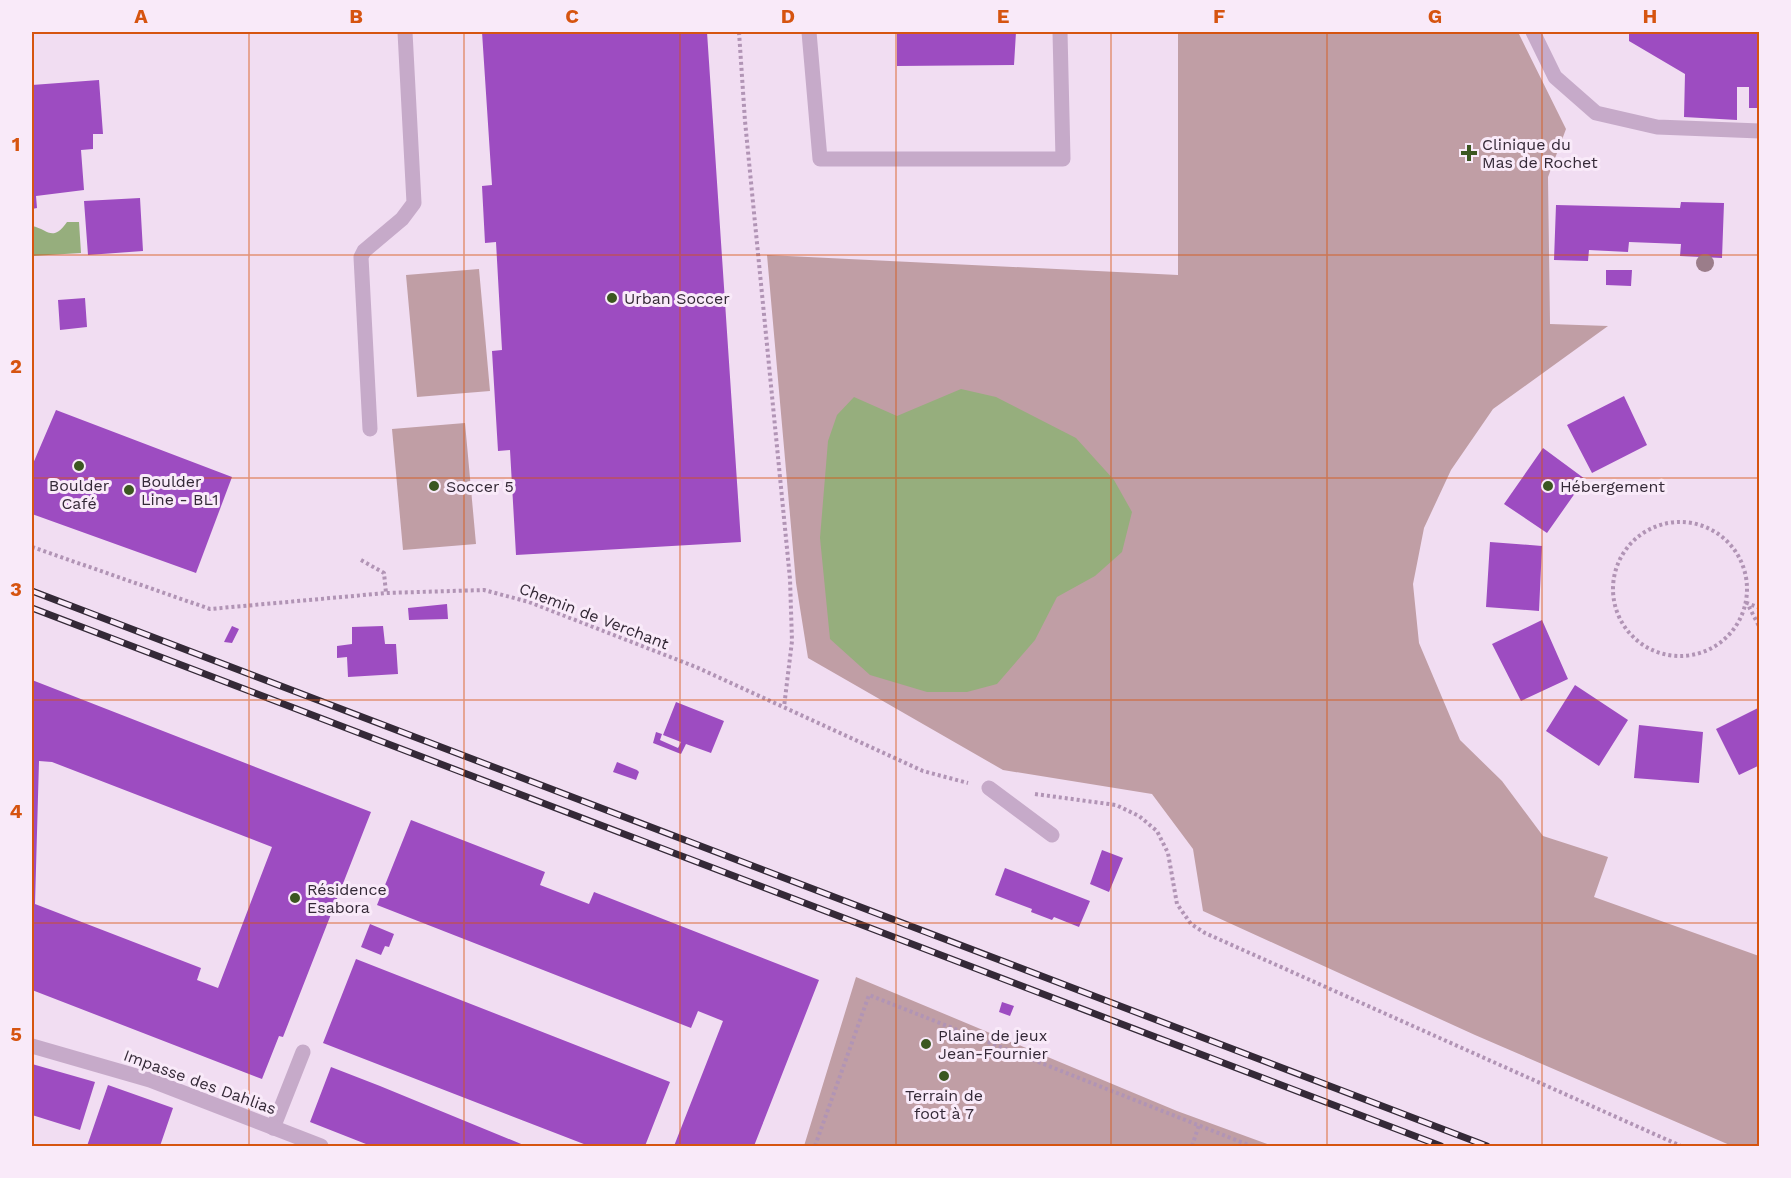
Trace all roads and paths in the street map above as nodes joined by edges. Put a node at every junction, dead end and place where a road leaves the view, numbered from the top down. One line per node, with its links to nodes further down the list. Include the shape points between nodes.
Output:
1 (405, 32): 7 (street, via 414,203 361,257)
2 (739, 32): 14 (path, via 790,579 792,641)
3 (809, 32): 4 (street, via 820,159 1063,159)
4 (1060, 32)
5 (1533, 32): 6 (street, via 1555,77 1596,113 1657,127)
6 (1760, 131)
7 (370, 429)
8 (32, 547): 10 (path, Chemin de Verchant, via 210,609)
9 (361, 560): 10 (path, via 384,573)
10 (386, 593): 14 (path, Chemin de Verchant, via 484,590 529,602)
11 (1747, 603): 11 (path, via 1739,624 1726,640 1687,657 1666,655 1645,647 1623,624 1612,594 1615,571 1624,550 1641,533 1662,523 1685,521 1707,526 1727,539 1741,558 1748,580); 12 (path); 13 (path)
12 (1760, 608)
13 (1760, 628)
14 (784, 707): 15 (path, Chemin de Verchant, via 923,771)
15 (989, 788): 16 (street); 25 (path, Chemin de Verchant, via 1116,805 1139,816 1157,831 1168,853 1177,904 1191,924)
16 (1053, 835)
17 (32, 1046): 20 (street, Impasse des Dahlias, via 150,1080)
18 (303, 1052): 20 (street)
19 (1199, 1125): 22 (path, via 869,995); 23 (path); 24 (path)
20 (273, 1128): 21 (street, Impasse des Dahlias)
21 (316, 1146)
22 (814, 1146)
23 (1192, 1146)
24 (1251, 1146)
25 (1681, 1146)

